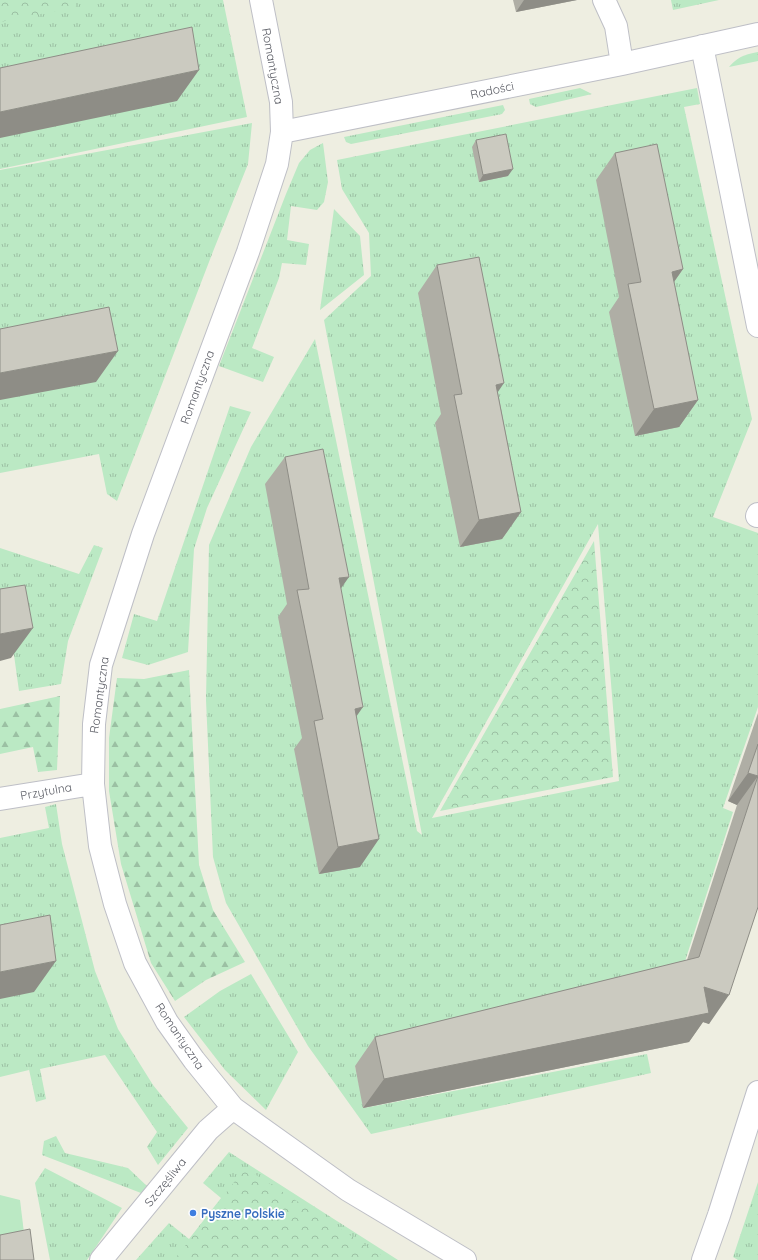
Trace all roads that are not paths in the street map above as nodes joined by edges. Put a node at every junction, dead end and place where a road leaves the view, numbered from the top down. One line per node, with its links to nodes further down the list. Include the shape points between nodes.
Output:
1 (261, 0): 6 (street, Romantyczna, via 281,102)
2 (604, 0): 5 (street, via 616,26)
3 (758, 34): 4 (street, Radości)
4 (702, 46): 5 (street, Radości); 7 (street)
5 (622, 64): 6 (street, Radości)
6 (282, 132): 8 (street, Romantyczna, via 277,164 248,252 143,534 101,665 94,724)
7 (758, 326)
8 (93, 784): 9 (street, Przytulna); 11 (street, Romantyczna, via 100,846 115,904 136,963 167,1022)
9 (0, 799)
10 (758, 1092): 14 (street)
11 (233, 1108): 12 (street, Szczęśliwa, via 208,1130); 13 (street, Romantyczna, via 348,1190)
12 (101, 1260)
13 (465, 1260)
14 (703, 1260)

